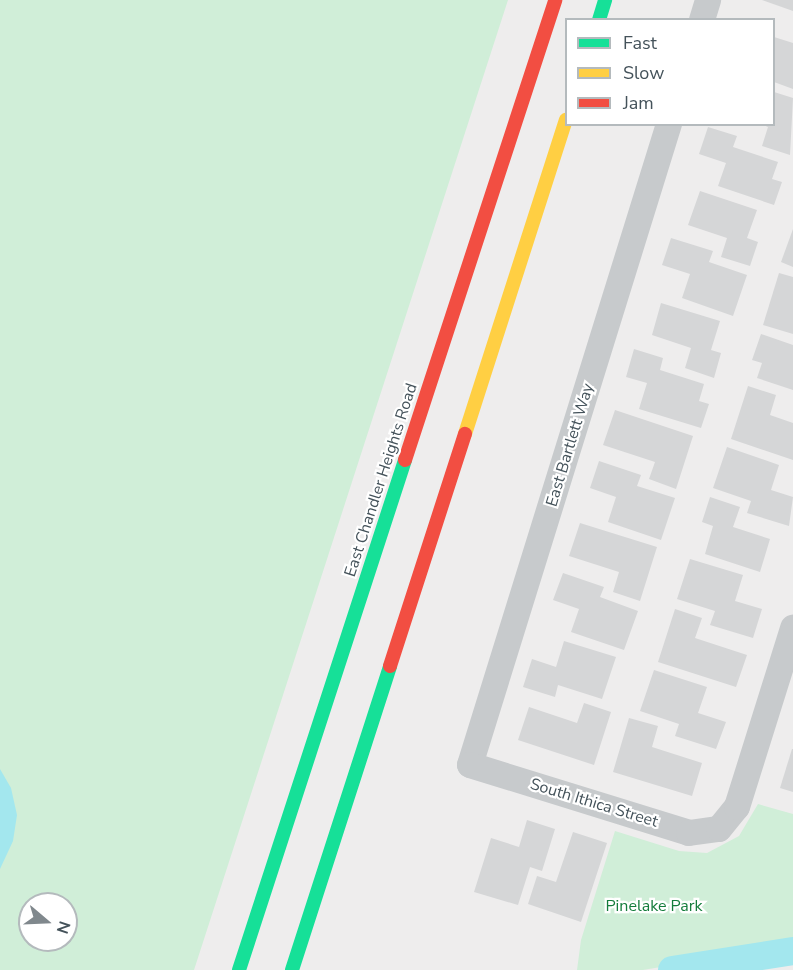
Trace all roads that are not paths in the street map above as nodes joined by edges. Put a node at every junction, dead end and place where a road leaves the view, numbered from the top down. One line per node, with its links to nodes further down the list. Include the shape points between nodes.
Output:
1 (555, 0): 11 (main road, East Chandler Heights Road)
2 (606, 0): 4 (main road)
3 (708, 0): 5 (street)
4 (600, 18)
5 (703, 18)
6 (565, 126): 12 (main road)
7 (668, 126): 10 (street, East Bartlett Way)
8 (793, 628): 9 (street)
9 (789, 656): 10 (street, South Ithica Street, via 736,807 719,829 689,832)
10 (470, 765)
11 (239, 970)
12 (292, 970)

